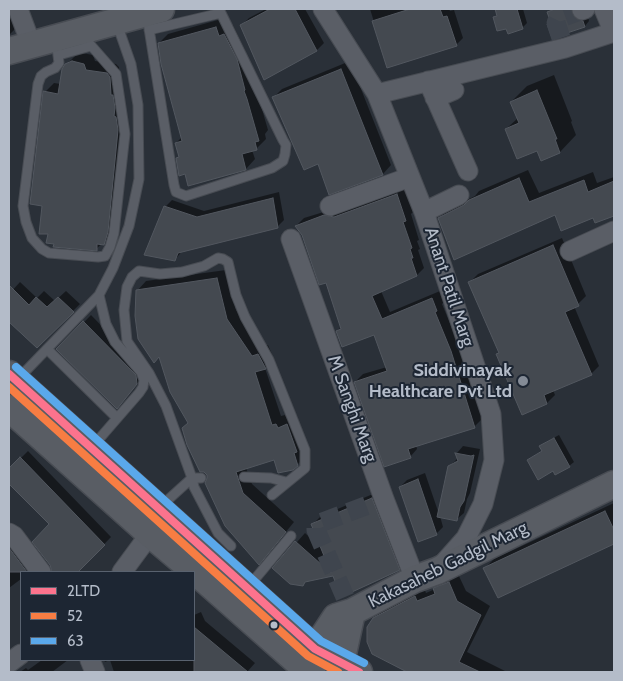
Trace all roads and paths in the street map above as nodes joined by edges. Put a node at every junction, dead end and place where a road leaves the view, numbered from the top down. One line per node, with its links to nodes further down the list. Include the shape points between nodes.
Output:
1 (18, 9): 10 (street)
2 (323, 9): 13 (street, Anant Patil Marg)
3 (604, 9): 7 (street)
4 (220, 11): 5 (lane); 5 (lane, via 286,145 285,154 283,161 272,168 186,196 176,192 174,185)
5 (152, 17): 6 (main road)
6 (116, 21): 8 (main road); 22 (lane, via 131,64 138,105 140,179 129,226)
7 (614, 32): 11 (street, via 563,43)
8 (88, 38): 9 (main road); 9 (lane, via 116,74 125,134 114,233 105,256 98,258 49,253 32,238 26,222 23,206 38,84 41,76 59,63)
9 (57, 46): 10 (main road)
10 (20, 47)
11 (432, 90): 12 (street); 13 (street); 14 (street)
12 (454, 90)
13 (377, 94): 15 (street, Anant Patil Marg)
14 (468, 171)
15 (410, 177): 17 (street); 18 (street, Anant Patil Marg)
16 (459, 195): 18 (street)
17 (330, 206)
18 (424, 212): 41 (street, Anant Patil Marg, via 491,414 494,460 483,504 466,538)
19 (614, 230): 21 (street)
20 (291, 239): 41 (street, M Sanghi Marg, via 380,500)
21 (570, 251)
22 (99, 295): 23 (lane); 26 (lane, via 106,324 115,342 144,380 139,393)
23 (47, 349): 24 (lane); 26 (lane)
24 (12, 378): 27 (main road)
25 (9, 408): 35 (main road)
26 (117, 418): 27 (lane)
27 (91, 448): 33 (main road)
28 (244, 477): 30 (lane)
29 (196, 478): 30 (lane, via 166,406 127,341 124,310 127,287 139,270 160,274 182,272 224,258 245,317 268,360 305,450 305,468); 33 (lane); 37 (lane, via 194,488 218,533)
30 (286, 482): 32 (lane)
31 (614, 484): 41 (main road, Kakasaheb Gadgil Marg)
32 (272, 495)
33 (158, 508): 43 (main road)
34 (9, 533): 38 (street)
35 (150, 534): 39 (street); 40 (main road)
36 (291, 536): 43 (lane)
37 (231, 546)
38 (40, 571)
39 (123, 571)
40 (188, 571)
41 (426, 575): 44 (main road, Kakasaheb Gadgil Marg)
42 (200, 583): 47 (main road)
43 (247, 588): 47 (main road)
44 (349, 604): 47 (main road, Kakasaheb Gadgil Marg, via 336,617); 48 (main road)
45 (20, 655): 46 (street)
46 (9, 663)
47 (312, 664): 48 (main road)
48 (350, 668)

